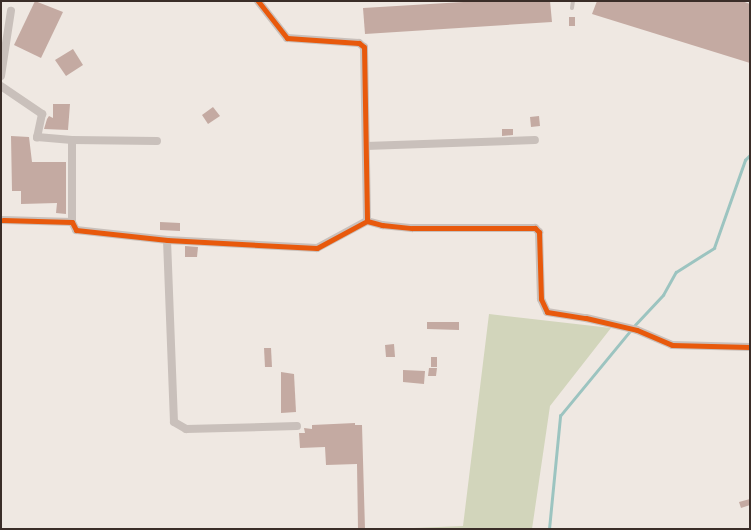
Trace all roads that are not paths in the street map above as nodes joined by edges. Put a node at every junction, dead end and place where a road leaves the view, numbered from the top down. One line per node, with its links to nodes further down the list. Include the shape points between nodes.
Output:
1 (258, 1): 10 (street, via 287,38 360,43 364,47)
2 (573, 1): 3 (lane)
3 (572, 8)
4 (11, 11): 5 (street)
5 (1, 76)
6 (1, 86): 7 (street, via 42,114 37,137)
7 (72, 140): 9 (street); 13 (street)
8 (535, 140): 10 (street)
9 (157, 141)
10 (366, 146): 12 (street)
11 (3, 220): 13 (street)
12 (367, 220): 14 (street, via 317,248); 15 (street, via 382,225 412,228 535,228 539,232 541,299 547,312 637,330 672,345)
13 (72, 222): 14 (street, via 76,230)
14 (167, 240): 16 (street, via 174,422 186,429)
15 (750, 347)
16 (297, 426)

